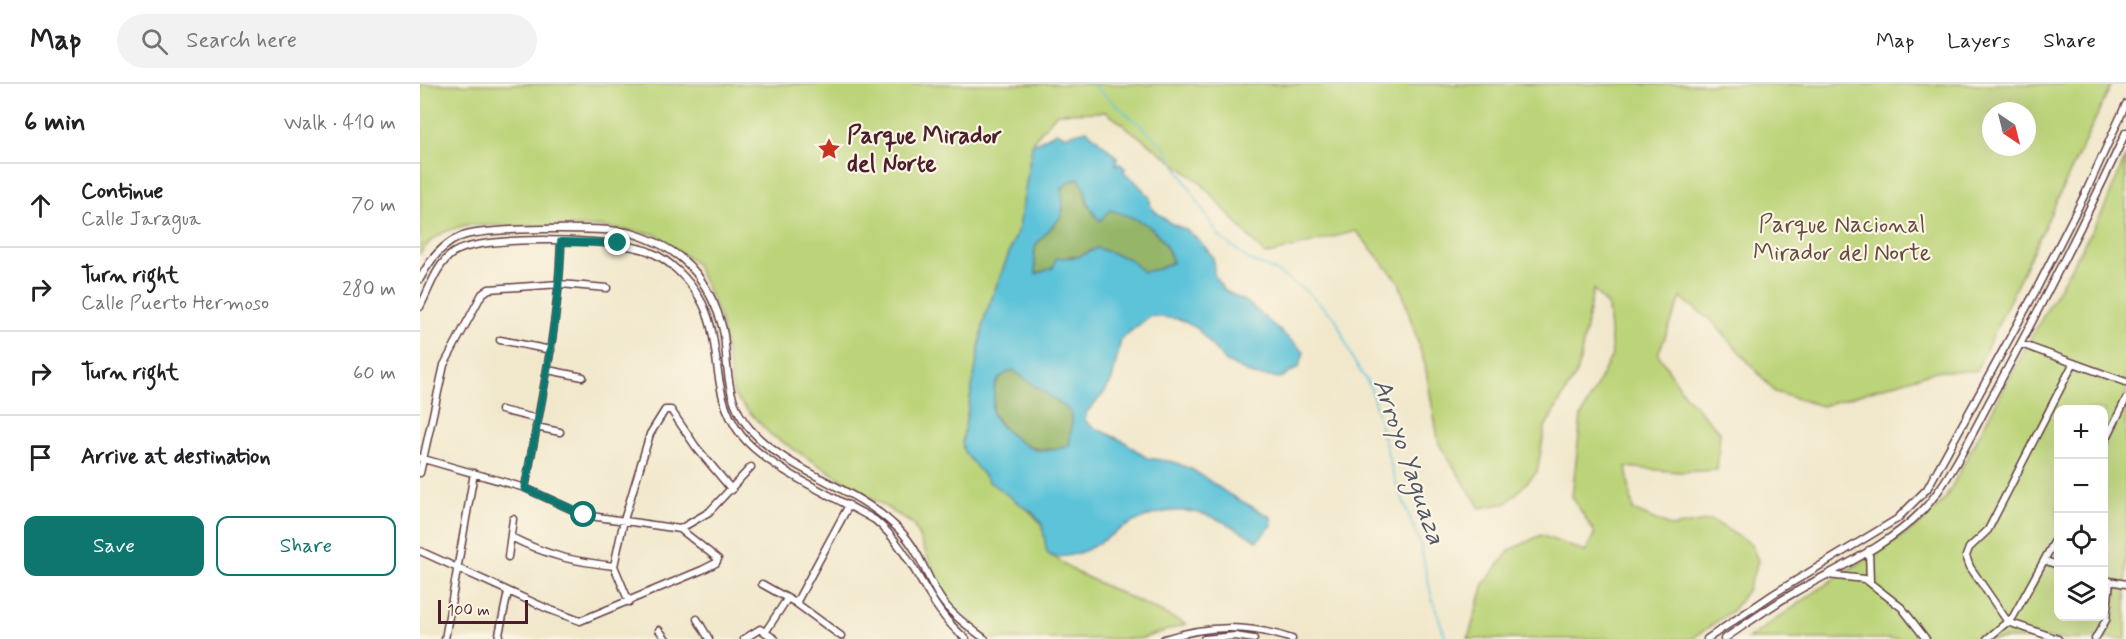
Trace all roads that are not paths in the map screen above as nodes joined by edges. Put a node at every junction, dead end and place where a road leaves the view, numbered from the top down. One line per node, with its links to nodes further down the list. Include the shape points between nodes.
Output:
1 (2126, 104): 70 (street, via 2035,292 1928,489 1897,519)
2 (2126, 132): 11 (street)
3 (561, 242): 5 (street); 8 (street, via 490,242 462,248 446,260); 29 (street, via 624,244 651,252 677,270 706,309 722,398 742,435 767,458)
4 (420, 279): 65 (street, via 433,257 447,245 462,236 485,231 622,231 651,240 675,254 696,273 718,312 731,394 750,429 767,445 865,502 893,524 920,556 945,604)
5 (560, 284): 6 (street); 12 (street); 23 (street, via 489,289 482,294 444,365)
6 (607, 288)
7 (420, 289): 8 (street)
8 (428, 292): 9 (street)
9 (420, 307)
10 (500, 340): 12 (street)
11 (2020, 344): 13 (street); 35 (street, via 1928,504)
12 (551, 350): 14 (street)
13 (2073, 364): 16 (street); 53 (street, via 1988,530 1966,555)
14 (548, 370): 15 (street); 19 (street)
15 (583, 377)
16 (2126, 382)
17 (2126, 399): 22 (street)
18 (501, 410): 19 (street)
19 (538, 419): 20 (street)
20 (536, 427): 21 (street); 27 (street)
21 (560, 432)
22 (2108, 434)
23 (421, 458): 25 (street); 26 (street)
24 (751, 467): 28 (street)
25 (420, 473)
26 (474, 473): 27 (street); 41 (street)
27 (525, 488): 31 (street, via 584,515)
28 (732, 490): 31 (street, via 667,409 650,434); 32 (street, via 709,512)
29 (849, 505): 50 (street); 64 (street, via 887,530 913,566 935,608)
30 (513, 519): 33 (street)
31 (624, 520): 32 (street); 40 (street)
32 (680, 529): 49 (street, via 718,559 716,563)
33 (511, 537): 37 (street); 40 (street, via 555,557)
34 (2054, 544): 38 (street)
35 (1869, 550): 42 (street); 44 (street)
36 (420, 551): 41 (street)
37 (508, 557)
38 (2046, 561): 39 (street); 53 (street)
39 (2054, 563)
40 (614, 567): 49 (street)
41 (458, 569): 47 (street); 58 (street)
42 (1827, 575): 44 (street); 71 (street, via 1789,595)
43 (2108, 581): 46 (street)
44 (1870, 582): 72 (street, via 1902,608)
45 (762, 584): 48 (street)
46 (2126, 584)
47 (508, 592): 49 (street, via 580,621); 59 (street)
48 (787, 598): 50 (street); 55 (street)
49 (629, 602)
50 (796, 603): 56 (street)
51 (698, 619): 61 (street)
52 (2106, 621): 75 (street)
53 (2008, 622): 73 (street); 74 (street)
54 (659, 630): 60 (street)
55 (766, 631): 62 (street, via 760,629); 63 (street)
56 (841, 636)
57 (1235, 638): 67 (street); 68 (street)
58 (445, 639)
59 (498, 639)
60 (666, 639)
61 (709, 639)
62 (744, 639)
63 (775, 639)
64 (966, 639)
65 (985, 639)
66 (1164, 639): 69 (street, via 1221,626 1257,629)
67 (1204, 639)
68 (1251, 639)
69 (1292, 639)
70 (1707, 639)
71 (1724, 639)
72 (1926, 639)
73 (1987, 639)
74 (2058, 639)
75 (2095, 639)

